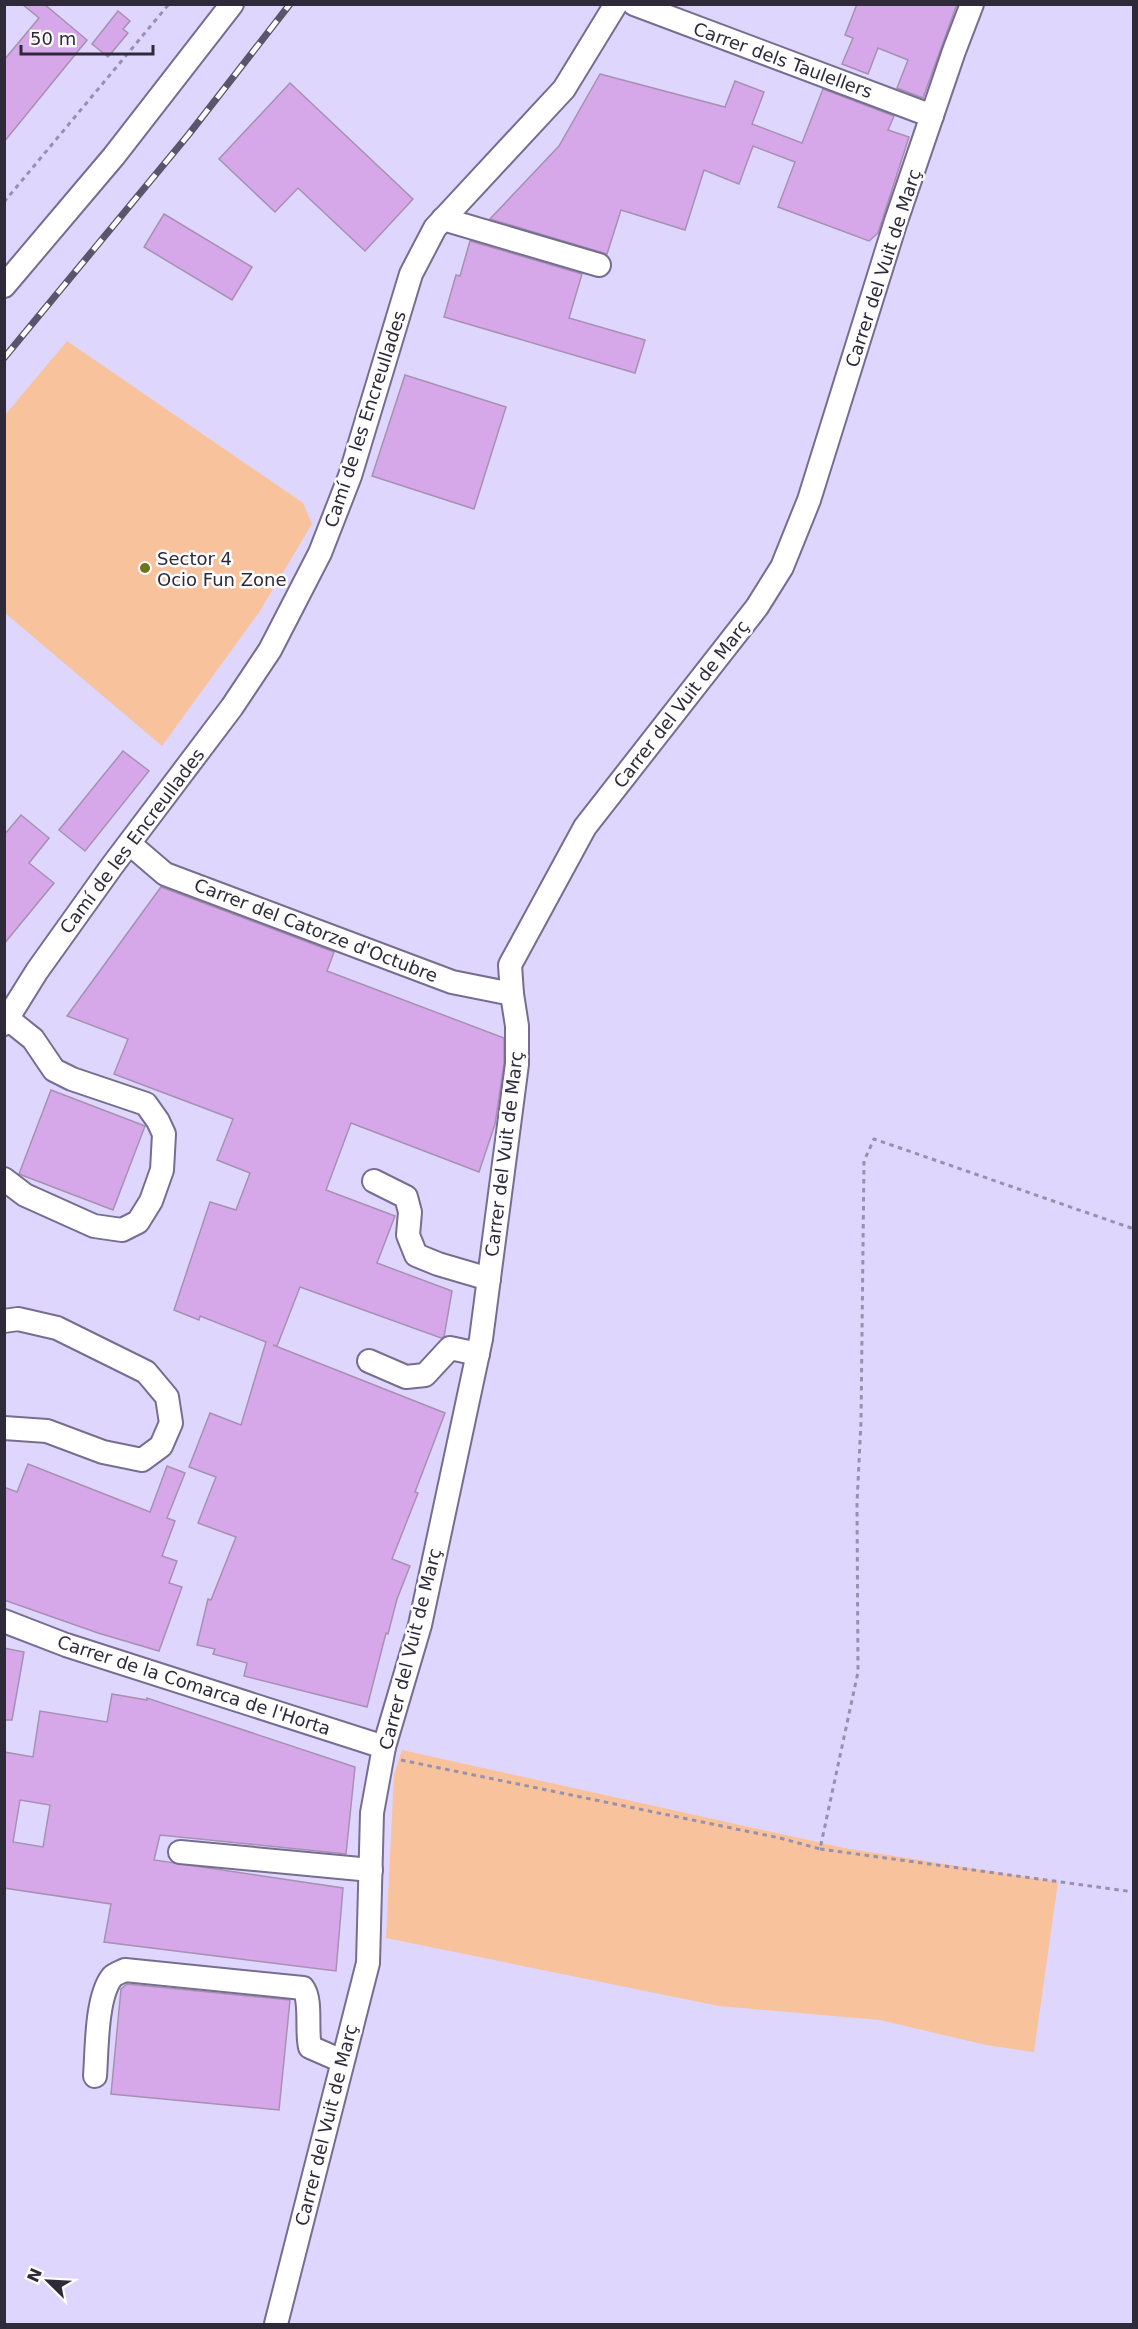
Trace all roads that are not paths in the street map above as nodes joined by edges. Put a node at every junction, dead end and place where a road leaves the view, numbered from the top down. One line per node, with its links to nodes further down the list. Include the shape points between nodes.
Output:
1 (232, 4): 8 (street, via 114,156)
2 (616, 4): 6 (street, Camí de les Encreullades, via 564,89)
3 (633, 4): 5 (street, Carrer dels Taulellers)
4 (972, 4): 5 (street, Carrer del Vuit de Març)
5 (932, 116): 10 (street, Carrer del Vuit de Març, via 809,501 782,567 757,607 585,827 510,965)
6 (443, 219): 7 (street); 9 (street, Camí de les Encreullades, via 411,274 350,476 320,553 270,651)
7 (599, 265)
8 (4, 286)
9 (130, 844): 10 (street, Carrer del Catorze d'Octubre, via 165,874 452,982); 11 (street, Camí de les Encreullades)
10 (512, 994): 14 (street, Carrer del Vuit de Març, via 517,1064)
11 (6, 1021): 12 (street, via 33,1039 54,1070 146,1104 164,1134 162,1170 151,1202 138,1222 122,1230 94,1226 25,1195)
12 (4, 1179)
13 (374, 1181): 14 (street, via 406,1197 410,1212 408,1235 416,1254)
14 (489, 1279): 16 (street, Carrer del Vuit de Març)
15 (4, 1321): 18 (street, via 18,1319 57,1328 146,1372 167,1397 171,1423 161,1446 142,1460 104,1452 47,1431)
16 (478, 1354): 17 (street, via 450,1348 425,1375 406,1377); 20 (street, Carrer del Vuit de Març, via 420,1624)
17 (369, 1361)
18 (4, 1428)
19 (4, 1621): 20 (street, Carrer de la Comarca de l'Horta)
20 (383, 1752): 22 (street, Carrer del Vuit de Març, via 372,1813)
21 (180, 1852): 22 (street)
22 (370, 1870): 23 (street, Carrer del Vuit de Març, via 368,1963)
23 (342, 2061): 24 (street, via 310,2047 308,1995 303,1988 124,1970 113,1976 105,1991); 25 (street, Carrer del Vuit de Març)
24 (95, 2076)
25 (276, 2325)

